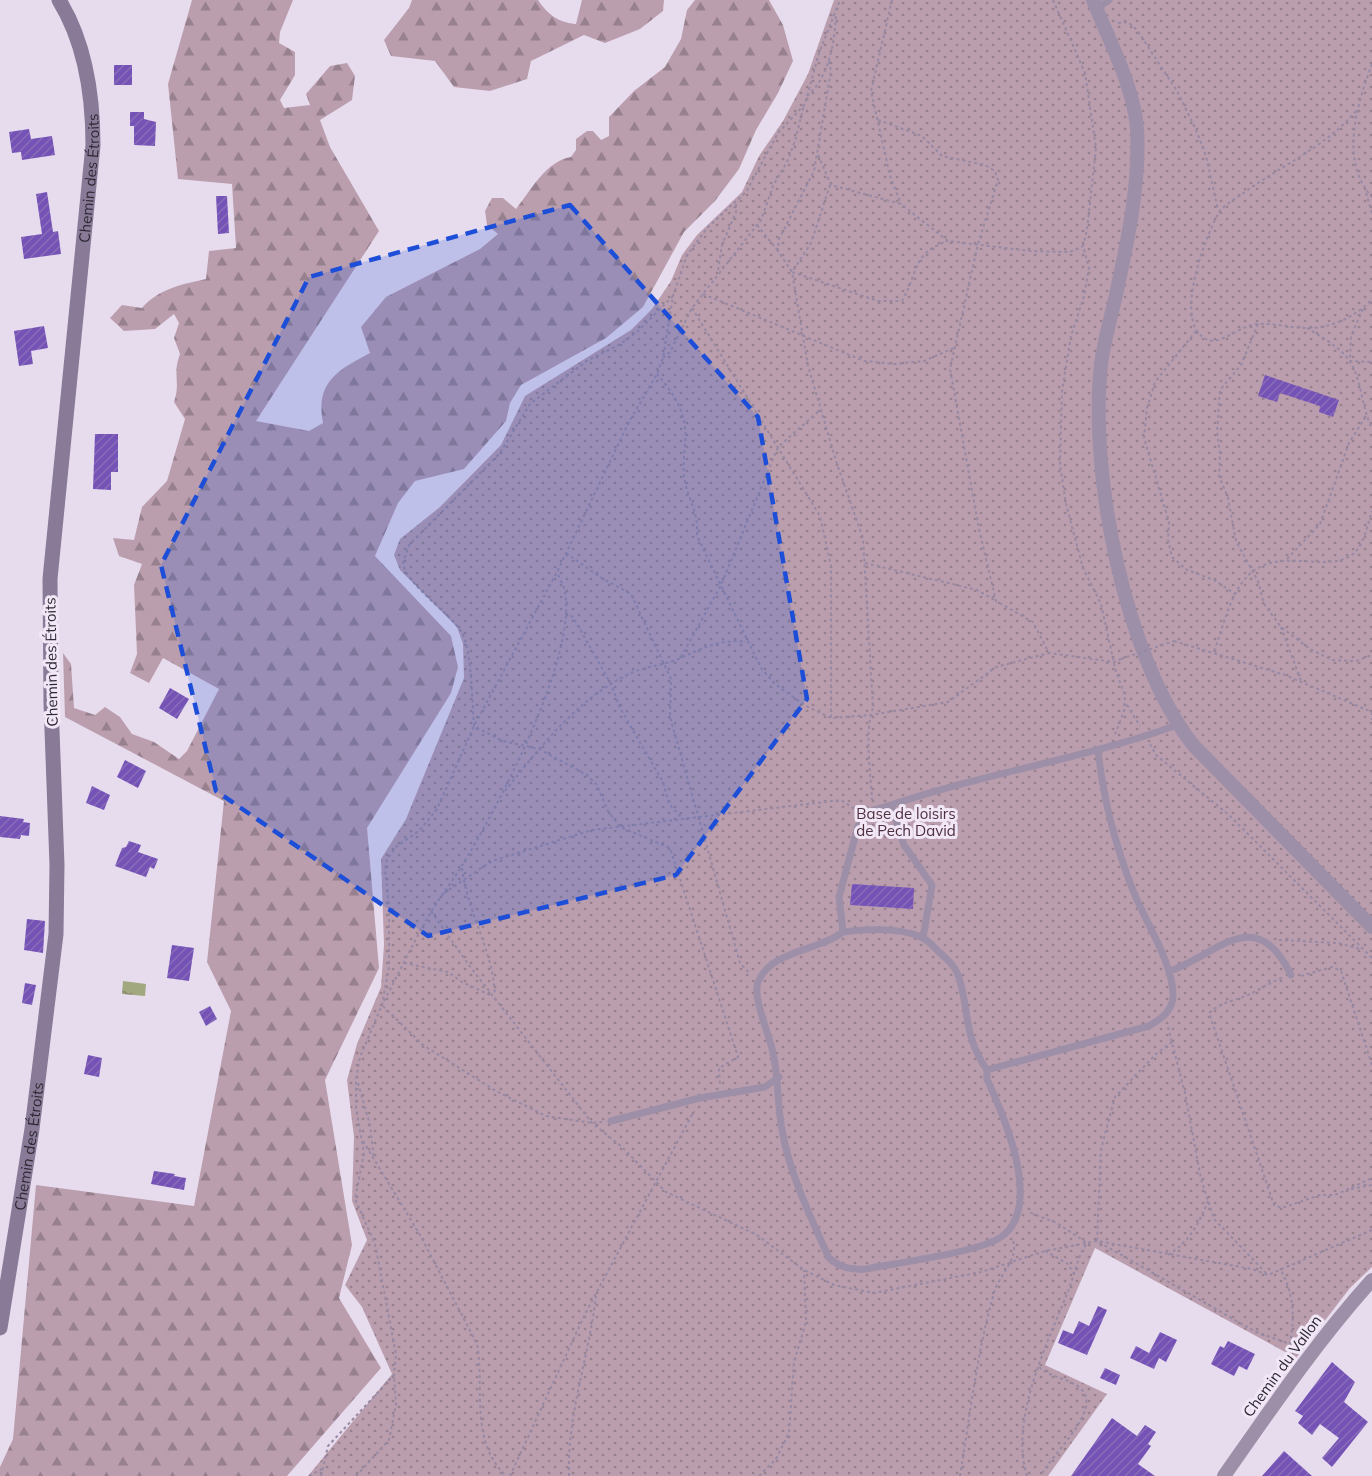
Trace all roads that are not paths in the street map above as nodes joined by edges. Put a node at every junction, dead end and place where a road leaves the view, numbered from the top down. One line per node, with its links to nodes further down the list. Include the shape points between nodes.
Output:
1 (59, 0): 16 (main road, Chemin des Étroits, via 84,60 93,115 93,145 50,579 56,934 34,1118)
2 (1109, 0): 3 (lane)
3 (1095, 4): 4 (street, via 1132,102 1137,145 1128,230 1101,364 1098,427 1102,481 1122,580 1142,648)
4 (1177, 725): 5 (lane); 7 (street, via 1238,793)
5 (1098, 750): 6 (lane, via 938,789); 10 (lane, via 1110,820 1132,887)
6 (891, 805): 8 (lane, via 873,810 858,826 839,897); 9 (lane, via 904,845 932,885)
7 (1372, 927)
8 (843, 933): 9 (lane, via 866,930); 13 (lane, via 832,941 780,960 767,969 758,983 758,997)
9 (923, 938): 12 (lane, via 949,961 959,976 967,1028)
10 (1170, 971): 11 (lane, via 1231,939 1256,938 1276,948); 12 (lane, via 1170,1007 1149,1026)
11 (1291, 975)
12 (987, 1070): 13 (lane, via 1017,1165 1020,1209 1010,1230 990,1243 855,1270 829,1258 789,1164 781,1127)
13 (779, 1077): 14 (lane, via 765,1087 700,1098)
14 (611, 1121)
15 (1372, 1280): 17 (street, Chemin du Vallon, via 1306,1360)
16 (0, 1328)
17 (1224, 1476)

